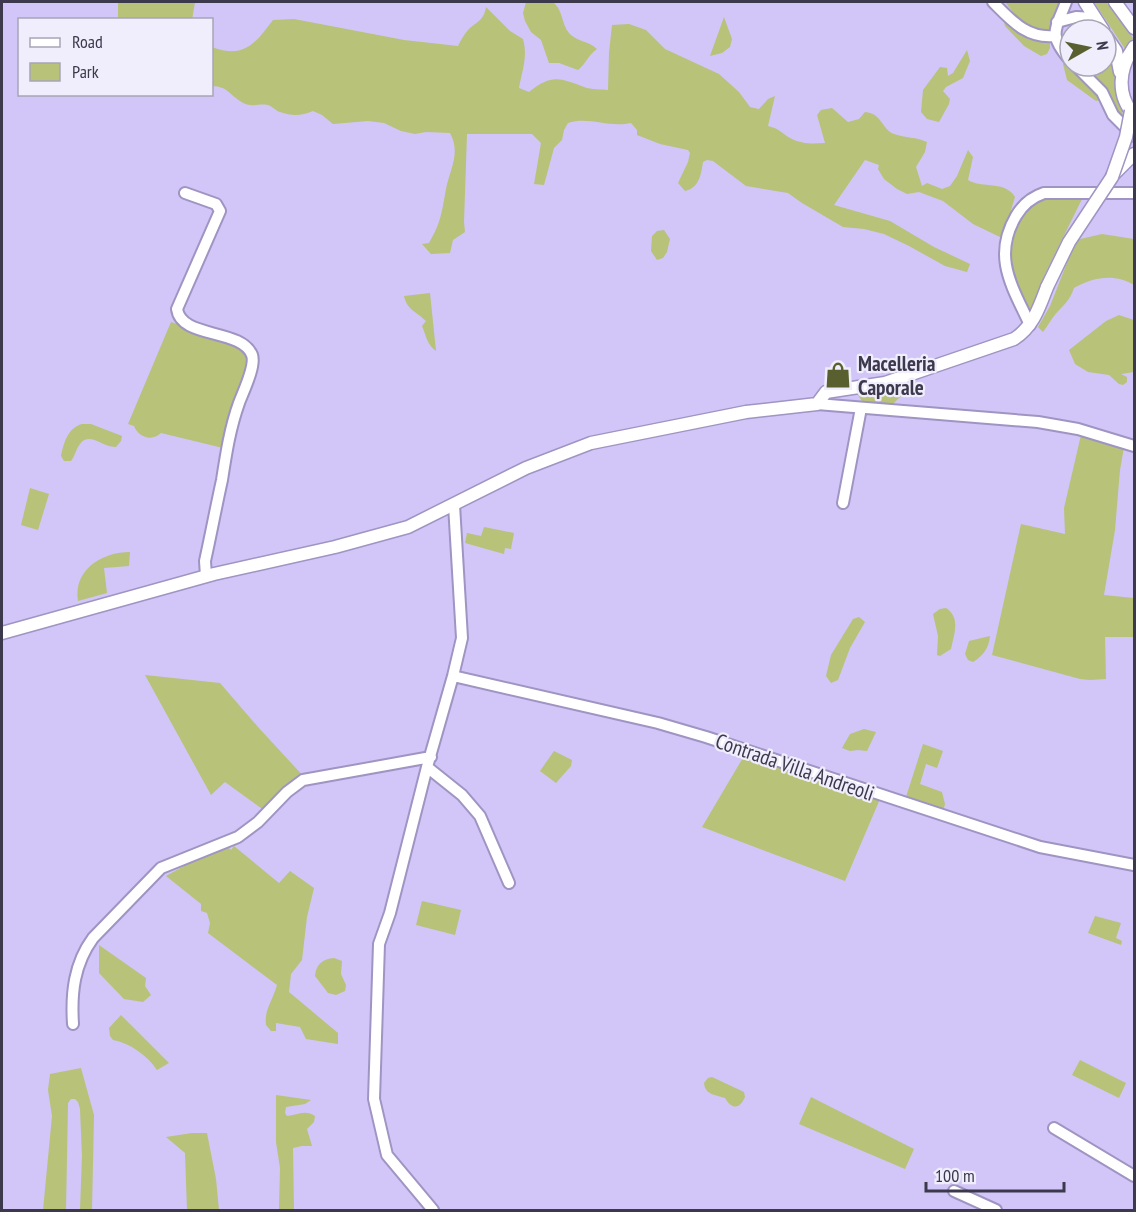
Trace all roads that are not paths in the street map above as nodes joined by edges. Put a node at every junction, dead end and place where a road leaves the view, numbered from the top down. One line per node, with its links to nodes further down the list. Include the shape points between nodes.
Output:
1 (993, 2): 9 (street, via 1026,33 1042,38)
2 (1066, 2): 7 (street)
3 (1085, 2): 6 (main road)
4 (1115, 2): 8 (main road)
5 (1072, 18): 6 (street)
6 (1095, 18)
7 (1057, 22): 9 (street)
8 (1134, 28)
9 (1055, 36): 10 (street)
10 (1058, 42)
11 (1134, 47): 13 (main road)
12 (1118, 61): 13 (main road)
13 (1121, 76): 15 (main road, via 1123,95)
14 (1088, 78): 16 (street, via 1102,92 1113,115)
15 (1132, 113): 18 (main road, bridge)
16 (1134, 136)
17 (1134, 153): 18 (main road)
18 (1112, 177): 21 (main road, bridge, via 1069,242)
19 (185, 193): 27 (street, via 216,204 220,211 177,309 178,316 186,324 246,346 253,356 228,440 205,561)
20 (1134, 194): 21 (street, via 1044,193 1020,209 1009,228 1004,249 1006,269)
21 (1030, 325): 22 (main road, via 1014,339 910,376 826,392)
22 (817, 404): 23 (street); 26 (main road, via 746,412 591,443 526,468)
23 (861, 408): 24 (street, via 1038,422); 25 (street)
24 (1134, 446)
25 (843, 503)
26 (454, 505): 27 (main road, via 408,527); 29 (street, via 462,638)
27 (206, 576): 28 (main road)
28 (2, 633)
29 (453, 676): 30 (street); 31 (street, Contrada Villa Andreoli, via 693,733 1040,847)
30 (429, 762): 32 (street, via 480,816); 33 (street, via 303,780 238,837 161,868 84,951 72,990); 37 (street, via 379,944 374,1099 387,1155)
31 (1134, 865)
32 (508, 883)
33 (73, 1024)
34 (1054, 1128): 35 (street)
35 (1134, 1176)
36 (954, 1191): 38 (street)
37 (433, 1210)
38 (996, 1210)

